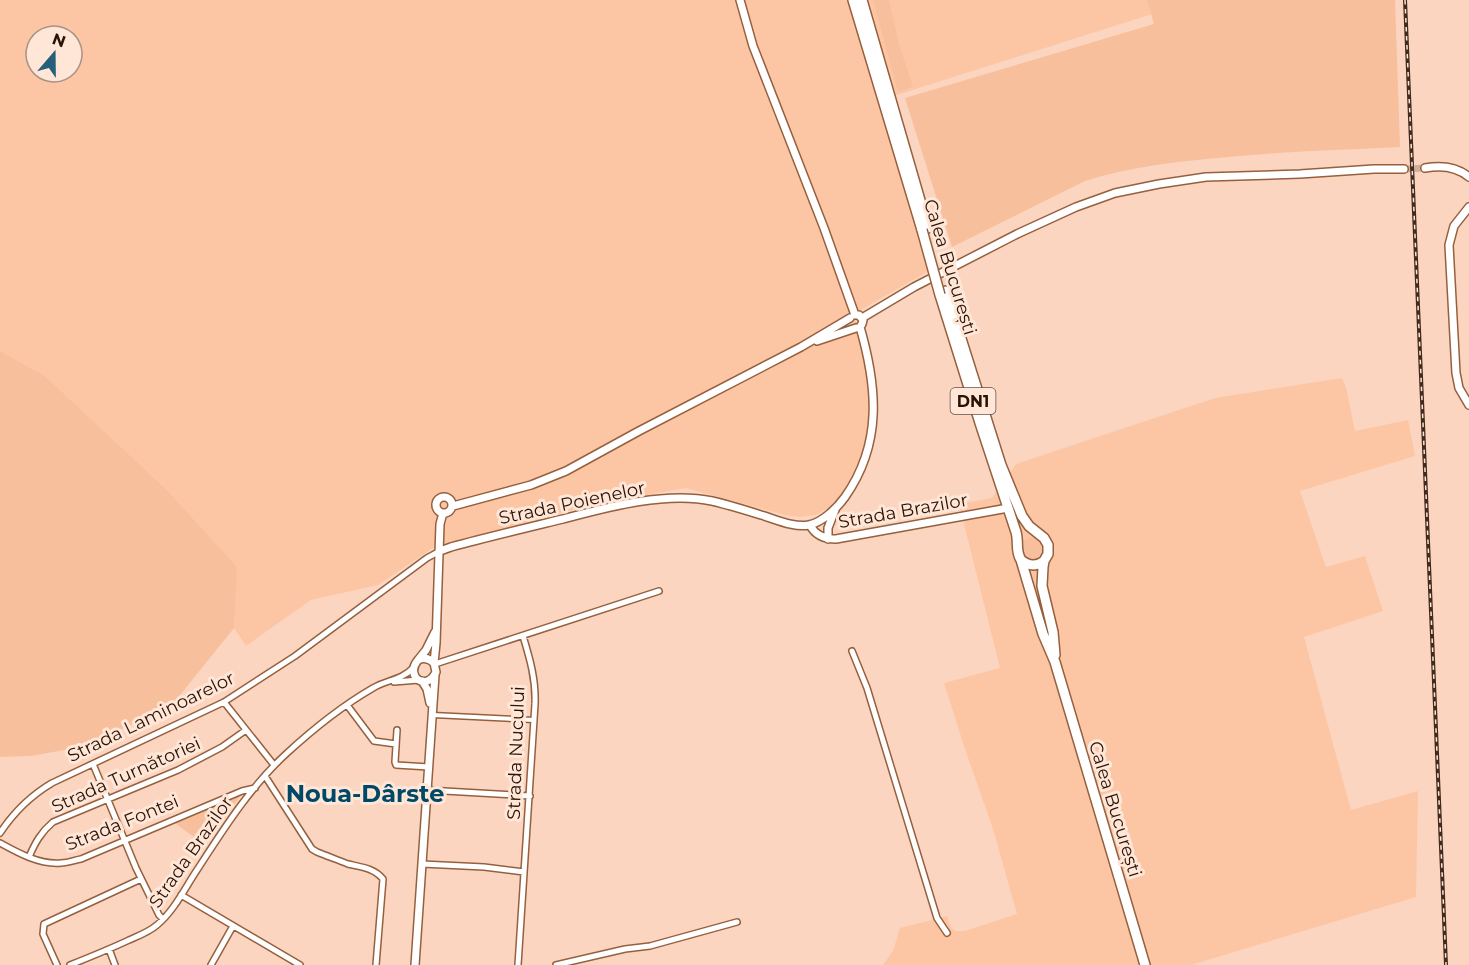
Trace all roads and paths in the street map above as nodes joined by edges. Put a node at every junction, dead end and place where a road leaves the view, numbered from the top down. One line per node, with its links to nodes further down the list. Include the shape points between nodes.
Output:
1 (740, 0): 10 (street, via 753,46)
2 (853, 0): 8 (main road, Calea București / DN1)
3 (862, 0): 8 (main road, Calea București / DN1)
4 (1425, 168): 6 (street, via 1444,166)
5 (1404, 169): 10 (street, via 1206,177 1115,193 1017,234)
6 (1469, 177)
7 (1469, 207): 13 (street, via 1454,226 1449,245 1456,373)
8 (925, 229): 9 (main road, Calea București / DN1)
9 (943, 293): 16 (main road, Calea București / DN1); 19 (main road, Calea București / DN1, via 1001,465 1022,516)
10 (856, 317): 11 (street, via 863,322); 11 (street, via 850,324); 12 (street)
11 (858, 327): 12 (street); 15 (street, via 874,400 871,438 861,468)
12 (801, 347): 14 (street, via 566,471 531,485)
13 (1469, 405)
14 (453, 506): 17 (street, via 450,512); 17 (street, via 448,498 439,500 436,507)
15 (838, 506): 18 (street); 20 (street, via 830,520)
16 (1008, 508): 20 (street, Strada Brazilor); 21 (main road, Calea București / DN1)
17 (443, 513): 22 (street)
18 (810, 525): 20 (street, Strada Brazilor); 22 (street, Strada Poienelor, via 706,500 677,497 606,508)
19 (1040, 535): 21 (main road, via 1025,536); 24 (main road, Calea București / DN1, via 1048,545)
20 (828, 539)
21 (1018, 543): 23 (main road, Calea București / DN1)
22 (440, 551): 26 (street); 38 (street, Strada Laminoarelor)
23 (1021, 560): 24 (main road, via 1035,565); 30 (main road, Calea București / DN1)
24 (1044, 561): 30 (main road, Calea București / DN1, via 1042,586 1053,632)
25 (659, 591): 27 (street)
26 (436, 630): 29 (street); 31 (street)
27 (522, 636): 31 (street); 41 (street, Strada Nucului, via 536,686)
28 (852, 651): 37 (street)
29 (418, 660): 31 (street, via 424,658); 32 (street)
30 (1055, 662): 79 (main road, Calea București / DN1)
31 (434, 663): 33 (street)
32 (413, 668): 34 (street); 35 (street, Strada Brazilor)
33 (435, 675): 34 (street); 40 (street)
34 (421, 681): 35 (street, Strada Brazilor); 40 (street, via 429,693)
35 (387, 682): 39 (street, Strada Brazilor)
36 (875, 687): 37 (street)
37 (867, 688): 59 (street)
38 (224, 702): 42 (street); 45 (street, Strada Laminoarelor)
39 (347, 705): 44 (street, via 374,741); 46 (street, Strada Brazilor)
40 (432, 715): 41 (street); 47 (street)
41 (534, 720): 51 (street, Strada Nucului)
42 (246, 730): 46 (street); 52 (street, Strada Turnătoriei, via 202,758)
43 (397, 730): 44 (street)
44 (396, 744): 47 (street, via 396,765)
45 (93, 764): 52 (street); 53 (street, Strada Laminoarelor, via 37,792)
46 (274, 765): 48 (street, Strada Brazilor)
47 (429, 767): 50 (street)
48 (265, 776): 49 (street, Strada Brazilor); 75 (street, via 312,849 369,869 383,879)
49 (255, 788): 54 (street, Strada Fontei); 64 (street, Strada Brazilor)
50 (427, 790): 51 (street); 57 (street)
51 (530, 796): 58 (street, Strada Nucului)
52 (108, 800): 54 (street); 56 (street, Strada Turnătoriei, via 53,822 38,838)
53 (0, 833)
54 (124, 840): 56 (street, Strada Fontei, via 81,859 61,863); 61 (street)
55 (0, 843): 56 (street, Strada Fontei)
56 (29, 857)
57 (422, 864): 58 (street); 76 (street)
58 (524, 872): 77 (street, Strada Nucului)
59 (923, 874): 60 (street); 62 (street)
60 (932, 876)
61 (141, 879): 65 (street); 70 (street, via 44,924 43,933)
62 (928, 890): 63 (street); 68 (street, via 937,918)
63 (936, 892)
64 (181, 895): 65 (street, Strada Brazilor); 67 (street)
65 (163, 919): 69 (street, Strada Brazilor, via 152,929)
66 (737, 922): 78 (street, via 650,946)
67 (233, 926): 73 (street); 74 (street)
68 (947, 933)
69 (109, 949): 71 (street, Strada Brazilor); 72 (street)
70 (57, 965)
71 (70, 965)
72 (115, 965)
73 (211, 965)
74 (300, 965)
75 (376, 965)
76 (415, 965)
77 (518, 965)
78 (556, 965)
79 (1145, 965)

